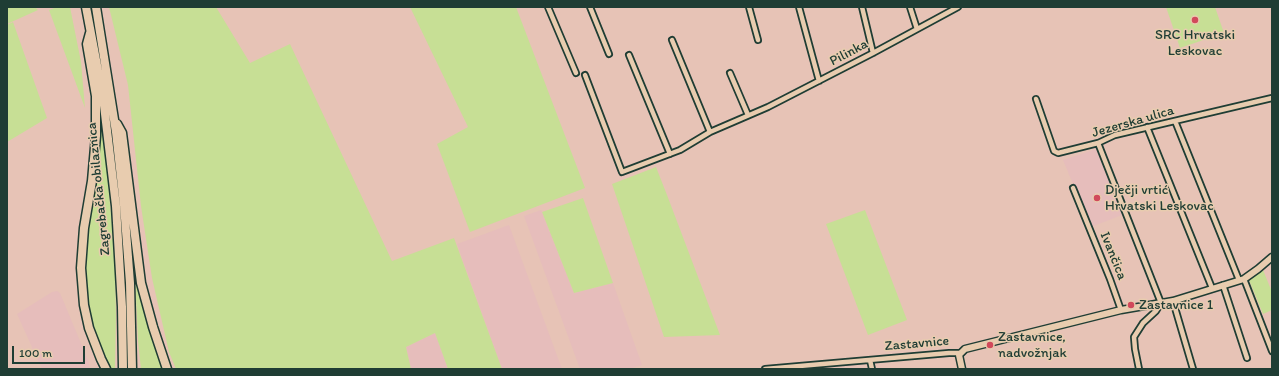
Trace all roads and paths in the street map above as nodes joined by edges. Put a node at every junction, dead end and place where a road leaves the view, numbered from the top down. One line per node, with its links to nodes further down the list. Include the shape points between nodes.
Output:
1 (86, 7): 11 (highway, Zagrebačka obilaznica)
2 (96, 7): 24 (highway, Zagrebačka obilaznica)
3 (548, 7): 17 (street)
4 (590, 7): 15 (street)
5 (749, 7): 13 (street)
6 (799, 7): 20 (street)
7 (862, 7): 14 (street)
8 (910, 7): 10 (street)
9 (958, 7): 10 (street, Pilinka)
10 (917, 29): 14 (street, Pilinka)
11 (91, 30): 42 (highway, Zagrebačka obilaznica, via 103,97 116,206 122,307 123,354); 43 (highway, via 87,44 96,96 96,136 81,268 89,328)
12 (672, 40): 27 (street)
13 (758, 40)
14 (873, 53): 20 (street, Pilinka)
15 (609, 54)
16 (629, 55): 29 (street)
17 (576, 73)
18 (730, 73): 23 (street)
19 (585, 75): 29 (street, Pilinka, via 622,172)
20 (819, 81): 23 (street, Pilinka)
21 (1272, 98): 25 (street, Jezerska ulica)
22 (1036, 99): 28 (street, Jezerska ulica, via 1054,151 1058,153)
23 (748, 115): 27 (street, Pilinka)
24 (115, 121): 44 (highway, Zagrebačka obilaznica, via 127,234); 45 (highway, via 122,133 142,283)
25 (1175, 121): 26 (street, Jezerska ulica); 32 (street)
26 (1147, 128): 28 (street, Jezerska ulica, via 1115,135); 34 (street)
27 (710, 132): 29 (street, Pilinka)
28 (1098, 143): 36 (street)
29 (670, 154)
30 (1073, 188): 37 (street, Ivančica)
31 (1272, 257): 32 (main road, Zastavnice)
32 (1242, 280): 33 (main road, Zastavnice); 38 (street)
33 (1223, 285): 34 (main road, Zastavnice); 40 (street)
34 (1212, 288): 35 (main road, Zastavnice)
35 (1172, 301): 36 (main road, Zastavnice); 50 (street)
36 (1161, 303): 37 (main road, Zastavnice); 49 (street, via 1134,337)
37 (1122, 310): 39 (main road, Zastavnice, via 965,349)
38 (1272, 351)
39 (960, 353): 41 (street, Zastavnice); 48 (main road)
40 (1247, 358)
41 (870, 360): 46 (street, Zastavnice); 47 (street)
42 (120, 368)
43 (106, 369)
44 (132, 369)
45 (167, 369)
46 (765, 369)
47 (872, 369)
48 (962, 369)
49 (1140, 369)
50 (1193, 369)

